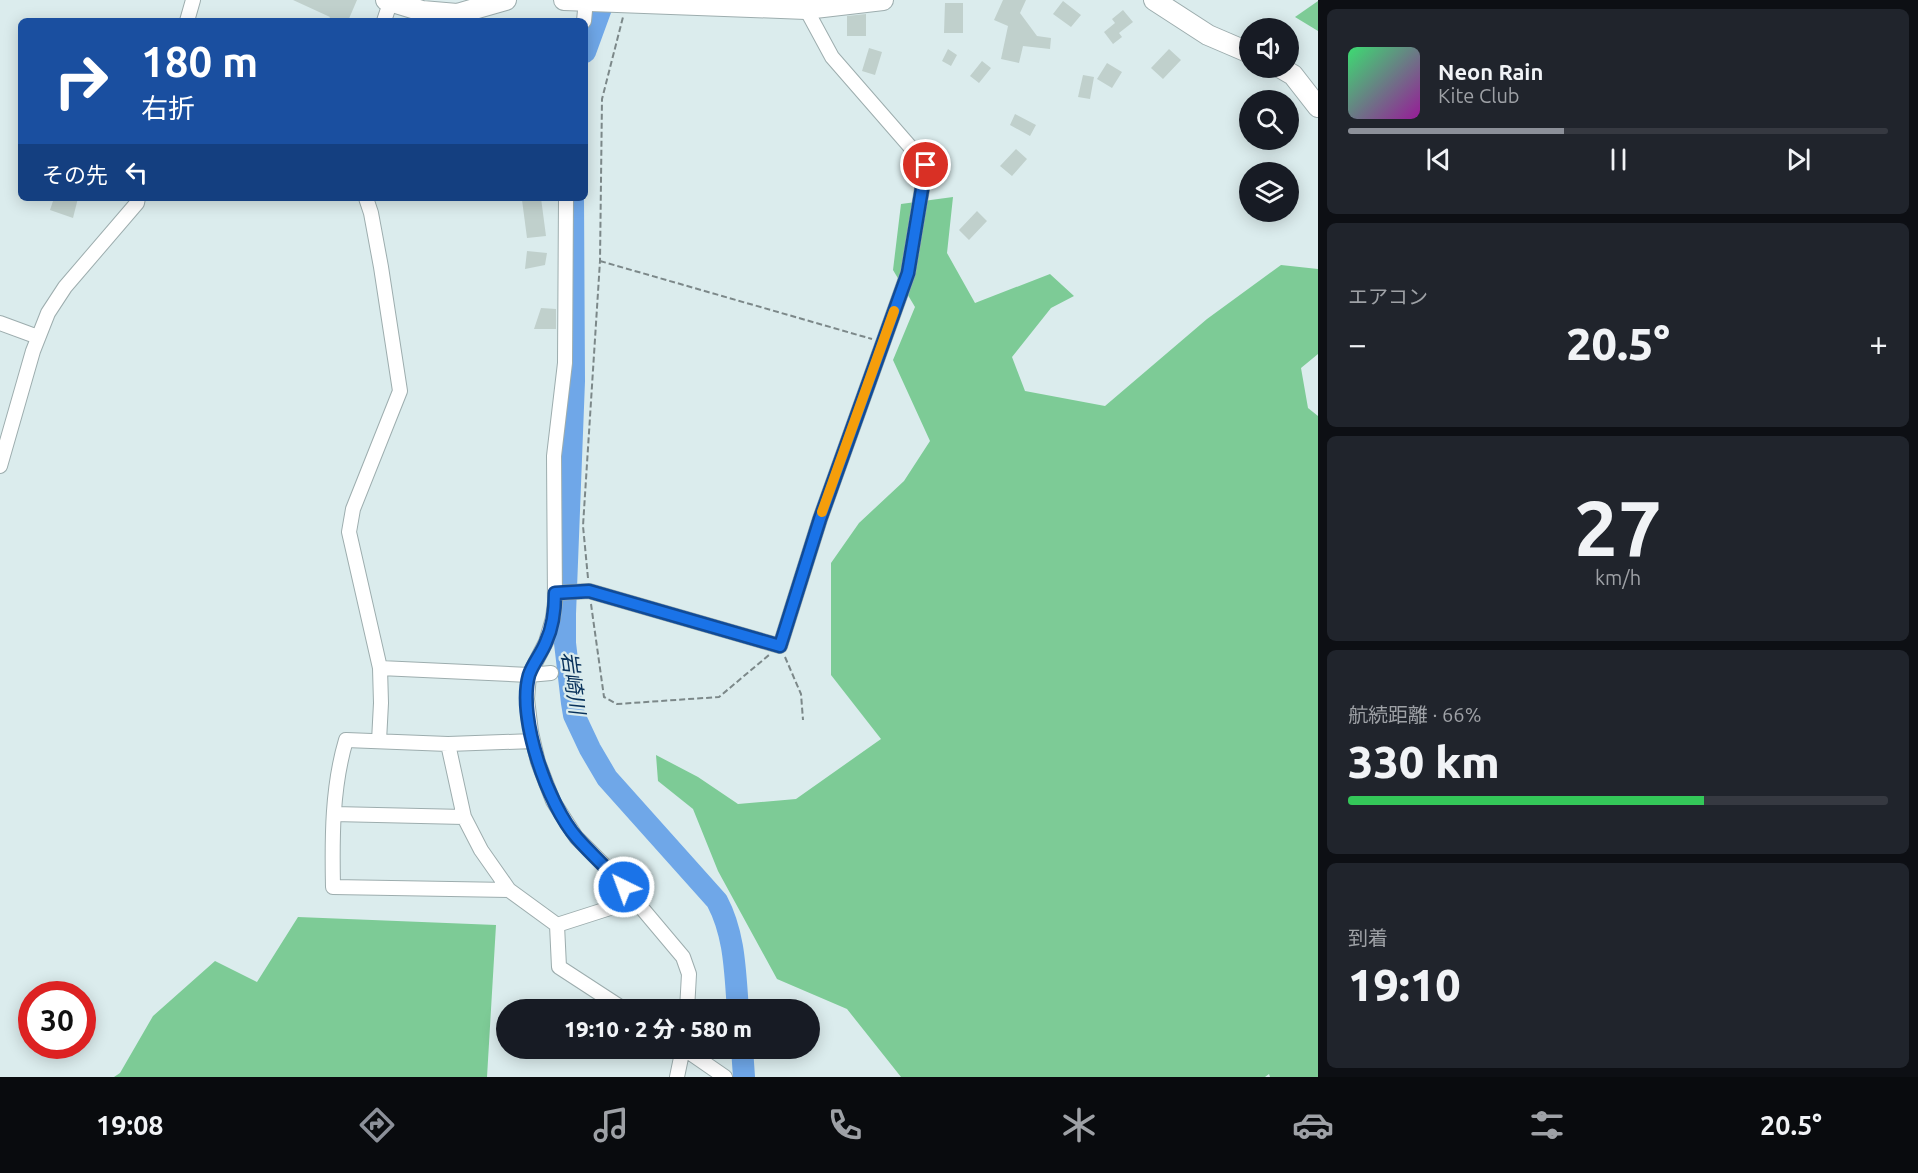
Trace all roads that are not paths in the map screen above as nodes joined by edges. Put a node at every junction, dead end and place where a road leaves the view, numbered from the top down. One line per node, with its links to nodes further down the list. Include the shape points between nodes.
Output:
1 (193, 0): 9 (street)
2 (506, 0): 7 (street, via 457,14)
3 (564, 0): 6 (street)
4 (883, 0): 8 (street)
5 (1154, 0): 10 (street, via 1208,35)
6 (587, 6): 8 (street, via 623,3)
7 (387, 8)
8 (806, 9): 19 (street, via 832,57 926,165 908,273 820,519 780,646 589,591)
9 (188, 18)
10 (1239, 48)
11 (1295, 78): 12 (street)
12 (1318, 107)
13 (138, 201): 17 (street, via 65,287)
14 (367, 201): 20 (street, via 400,391 353,509 349,532)
15 (566, 201): 19 (street, via 565,363 554,456)
16 (0, 323): 17 (street)
17 (38, 337): 18 (street)
18 (0, 466)
19 (555, 593): 22 (street, via 554,618)
20 (380, 668): 22 (street); 23 (street)
21 (551, 673): 22 (street)
22 (530, 675): 24 (street, via 528,699)
23 (379, 741): 25 (street); 26 (street, via 346,740 338,767)
24 (533, 741): 25 (street); 29 (street, via 553,801 576,837)
25 (448, 744): 27 (street)
26 (334, 814): 27 (street); 28 (street, via 333,886)
27 (464, 817): 28 (street)
28 (509, 890): 30 (street)
29 (635, 900): 30 (street); 32 (street, via 683,957 689,974)
30 (557, 925): 31 (street, via 559,967)
31 (608, 999)
32 (688, 999)
33 (681, 1059): 35 (street)
34 (699, 1059): 36 (street)
35 (677, 1077)
36 (725, 1077)

